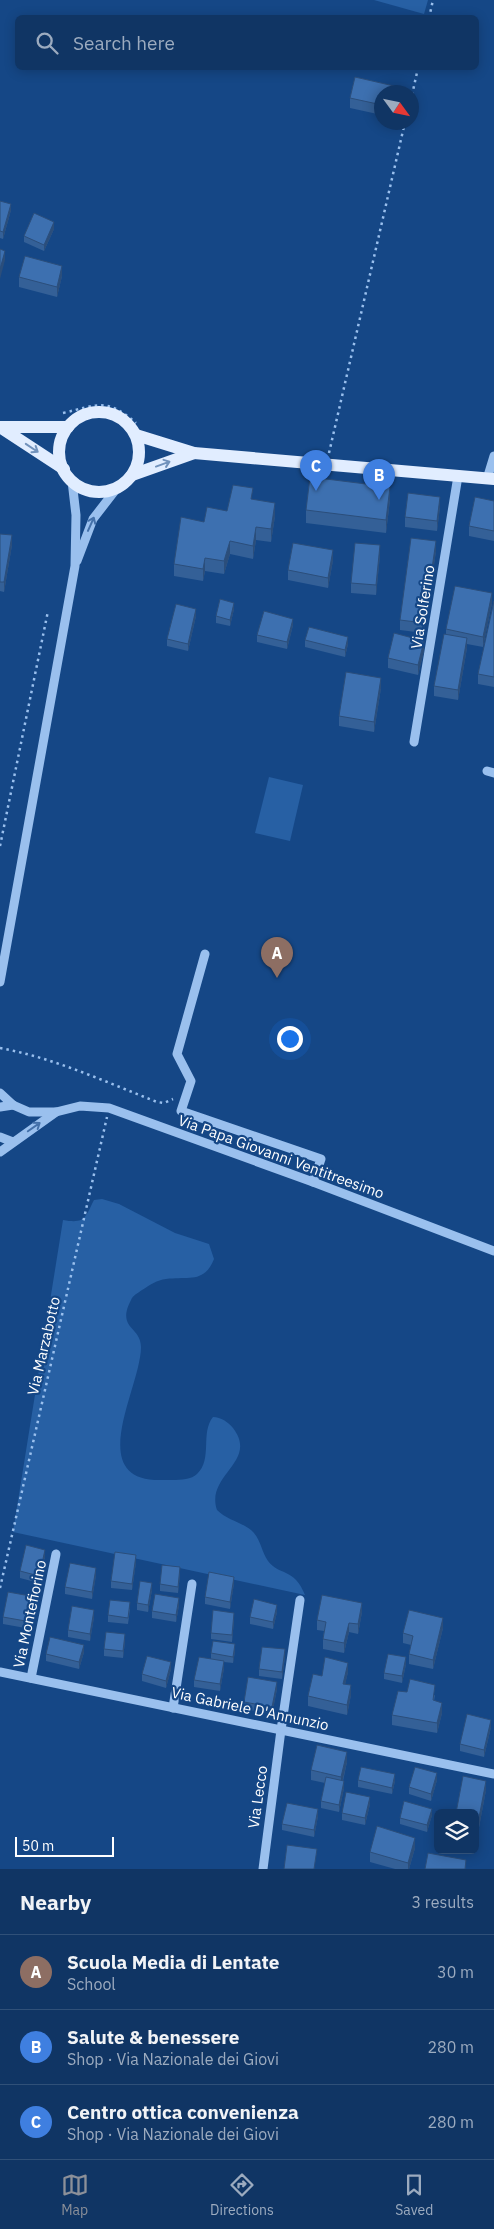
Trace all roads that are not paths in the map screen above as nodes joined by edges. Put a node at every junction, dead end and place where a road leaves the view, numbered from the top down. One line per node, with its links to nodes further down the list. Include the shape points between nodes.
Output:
1 (0, 427): 2 (main road); 6 (main road, one-way to 6)
2 (68, 427): 3 (main road, via 84,415 106,413); 6 (main road, via 60,446)
3 (138, 430): 4 (main road); 7 (main road, via 139,455)
4 (194, 453): 7 (main road, one-way to 4); 8 (main road)
5 (494, 456): 9 (street)
6 (64, 469): 10 (main road)
7 (132, 475): 11 (main road)
8 (458, 476): 9 (main road); 13 (street, Via Solferino)
9 (491, 479)
10 (72, 481): 11 (main road, via 92,491); 12 (street, via 76,516)
11 (117, 488): 12 (street, one-way to 11, via 93,519)
12 (75, 566): 15 (street)
13 (414, 742)
14 (205, 954): 23 (street, via 177,1054 191,1081 181,1111 321,1159)
15 (0, 982)
16 (0, 1093): 17 (street, Via Papa Giovanni Ventitreesimo)
17 (13, 1105): 18 (street, Via Papa Giovanni Ventitreesimo); 19 (street, Via Papa Giovanni Ventitreesimo, via 29,1112)
18 (0, 1107)
19 (56, 1112): 21 (street, Via Papa Giovanni Ventitreesimo, one-way to 19); 23 (street, Via Papa Giovanni Ventitreesimo, via 80,1106 109,1108)
20 (0, 1137): 21 (street)
21 (13, 1142): 22 (street, Via Papa Giovanni Ventitreesimo)
22 (0, 1152)
23 (313, 1182): 24 (street, Via Papa Giovanni Ventitreesimo)
24 (494, 1251)
25 (56, 1554): 29 (street, Via Montefiorino)
26 (192, 1584): 30 (street)
27 (300, 1600): 31 (street, Via Lecco)
28 (0, 1672): 29 (street, Via Gabriele D'Annunzio)
29 (31, 1678): 30 (street, Via Gabriele D'Annunzio)
30 (173, 1708): 31 (street, Via Gabriele D'Annunzio)
31 (280, 1730): 32 (street, Via Gabriele D'Annunzio); 33 (street, Via Lecco)
32 (494, 1774)
33 (263, 1869)

